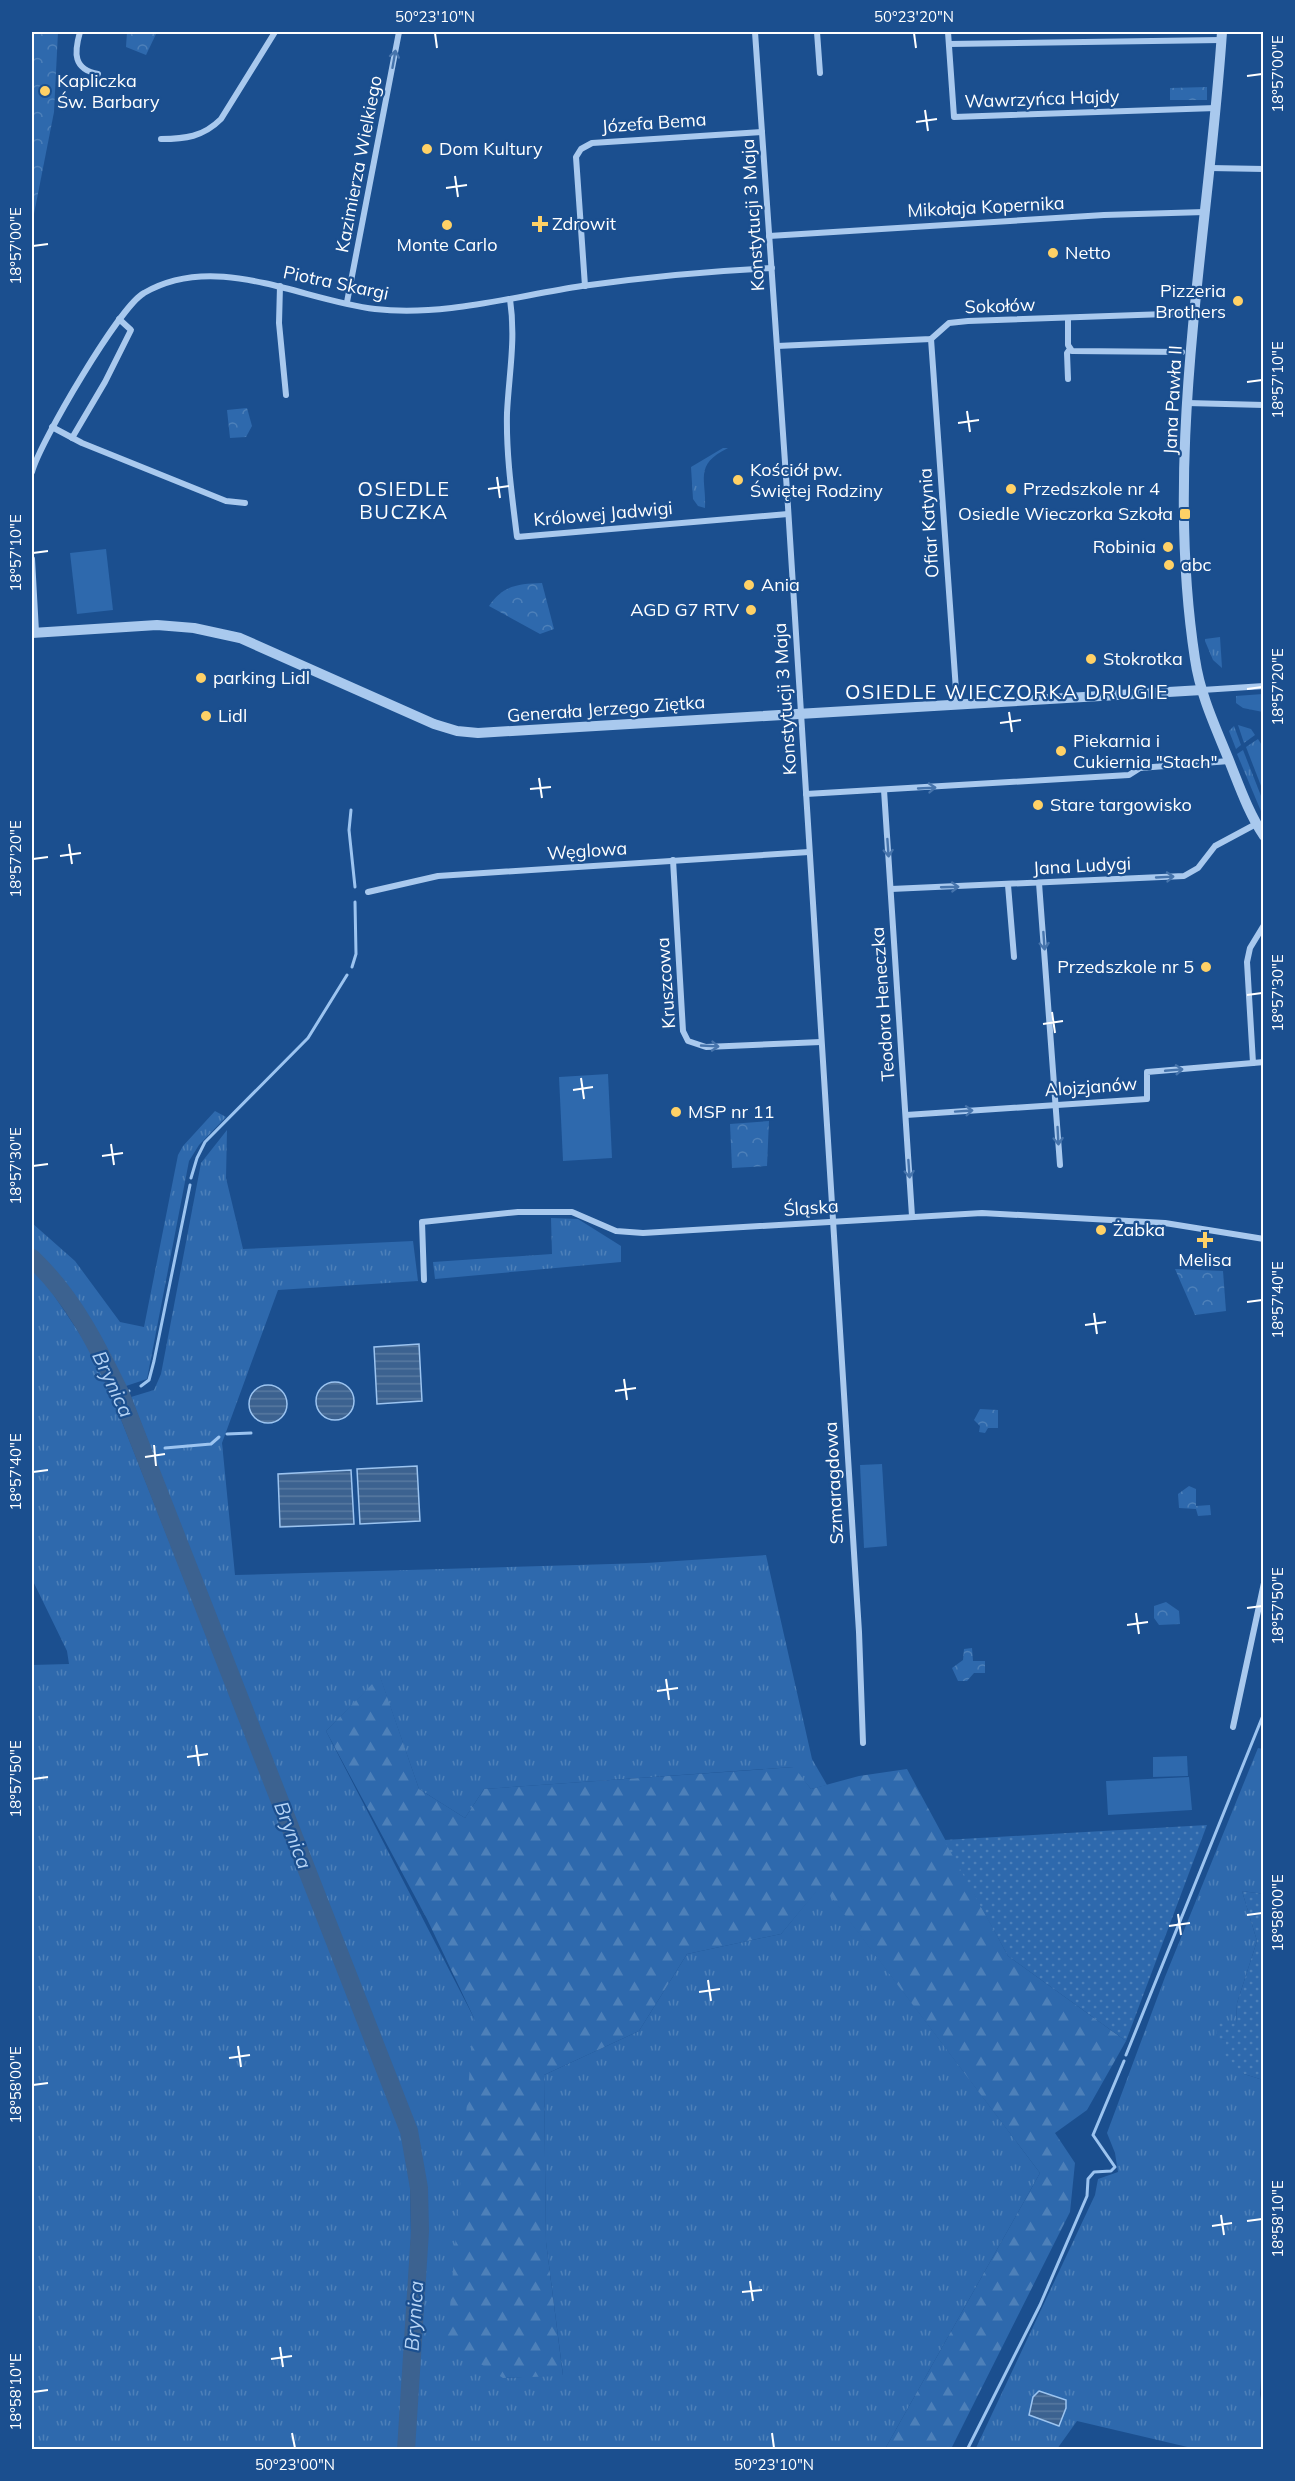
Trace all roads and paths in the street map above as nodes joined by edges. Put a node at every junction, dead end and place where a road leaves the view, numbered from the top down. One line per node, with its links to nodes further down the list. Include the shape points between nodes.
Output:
1 (80, 32): 10 (street, via 75,56 78,65)
2 (275, 32): 13 (street, via 210,130 182,139)
3 (399, 32): 22 (street, Kazimierza Wielkiego, one-way to 3)
4 (755, 32): 12 (street, Konstytucji 3 Maja)
5 (817, 32): 9 (street)
6 (948, 32): 8 (street, Wawrzyńca Hajdy)
7 (1222, 36): 8 (street); 11 (street, Jana Pawła II)
8 (949, 44): 11 (street, Wawrzyńca Hajdy, via 954,117)
9 (820, 73)
10 (98, 74)
11 (1217, 108): 14 (street, Jana Pawła II)
12 (762, 132): 17 (street, Konstytucji 3 Maja); 20 (street, Józefa Bema, via 612,141 592,143 581,149 576,157)
13 (161, 139)
14 (1210, 168): 15 (street); 16 (street, Jana Pawła II)
15 (1263, 169)
16 (1205, 212): 17 (street, Mikołaja Kopernika); 23 (street, Jana Pawła II)
17 (769, 236): 18 (street, Konstytucji 3 Maja)
18 (772, 268): 20 (street, Piotra Skargi, via 664,275); 27 (street, Konstytucji 3 Maja)
19 (280, 286): 22 (street, Piotra Skargi); 25 (street, Piotra Skargi, via 211,276 174,282 144,292); 31 (street, via 279,323)
20 (585, 286): 21 (street, Piotra Skargi)
21 (510, 299): 22 (street, Piotra Skargi, via 406,310 372,309); 38 (street, Królowej Jadwigi, via 514,346 507,413 508,448 517,537)
22 (347, 302)
23 (1195, 313): 24 (street, Sokołów); 32 (street, Jana Pawła II)
24 (1068, 318): 26 (street, Sokołów, via 949,323); 28 (street)
25 (118, 319): 34 (street, Piotra Skargi); 35 (street, via 131,330)
26 (931, 339): 27 (street); 43 (street, Ofiar Katynia)
27 (777, 346): 38 (street, Konstytucji 3 Maja)
28 (1070, 349): 29 (street); 30 (street)
29 (1182, 352)
30 (1068, 379)
31 (286, 395)
32 (1187, 403): 33 (street); 42 (street, Jana Pawła II, via 1185,548 1195,661)
33 (1263, 405)
34 (52, 427): 35 (street); 36 (street, Piotra Skargi)
35 (72, 438): 37 (street, via 226,501)
36 (32, 472)
37 (245, 503)
38 (788, 514): 44 (street, Konstytucji 3 Maja)
39 (32, 559): 40 (street)
40 (34, 633): 44 (street, Generała Jerzego Ziętka, via 157,625 240,638 434,724 478,733)
41 (1263, 686): 42 (street)
42 (1202, 690): 43 (street, Generała Jerzego Ziętka); 45 (street, Jana Pawła II)
43 (957, 704): 44 (street, Generała Jerzego Ziętka)
44 (801, 714): 47 (street, Konstytucji 3 Maja)
45 (1229, 761): 46 (street, one-way to 45, via 1129,775 1140,768); 48 (street, Jana Pawła II)
46 (884, 790): 47 (street); 54 (street, Teodora Heneczka, one-way to 54)
47 (806, 794): 50 (street, Konstytucji 3 Maja)
48 (1256, 824): 49 (street, Jana Pawła II); 52 (street, Jana Ludygi, one-way to 48, via 1184,876 1198,868 1215,846)
49 (1263, 836)
50 (809, 852): 51 (street, Węglowa); 58 (street, Konstytucji 3 Maja)
51 (673, 860): 55 (street, Węglowa, via 438,876); 58 (street, Kruszcowa, one-way to 58, via 683,1031 688,1041 706,1047)
52 (1039, 883): 53 (street, Jana Ludygi); 61 (street, one-way to 61)
53 (1008, 885): 54 (street, Jana Ludygi, one-way to 53); 57 (street)
54 (891, 889): 62 (street, Teodora Heneczka)
55 (368, 892)
56 (1263, 926): 60 (street, via 1247,962)
57 (1014, 957)
58 (821, 1042): 65 (street, Konstytucji 3 Maja)
59 (1263, 1062): 60 (street)
60 (1253, 1063): 61 (street, Alojzjanów, one-way to 60, via 1147,1099 1147,1072)
61 (1056, 1104): 62 (street, Alojzjanów, one-way to 61); 63 (street, one-way to 63)
62 (906, 1115): 64 (street, Teodora Heneczka, one-way to 64)
63 (1060, 1165)
64 (912, 1216): 65 (street, Śląska); 66 (street, Śląska, via 1058,1215 1165,1223)
65 (833, 1222): 67 (street, Śląska, via 643,1233 616,1231 572,1212 518,1212 422,1222); 70 (street, Szmaragdowa)
66 (1263, 1239)
67 (424, 1280)
68 (1263, 1583): 69 (street)
69 (1233, 1727)
70 (863, 1743)

